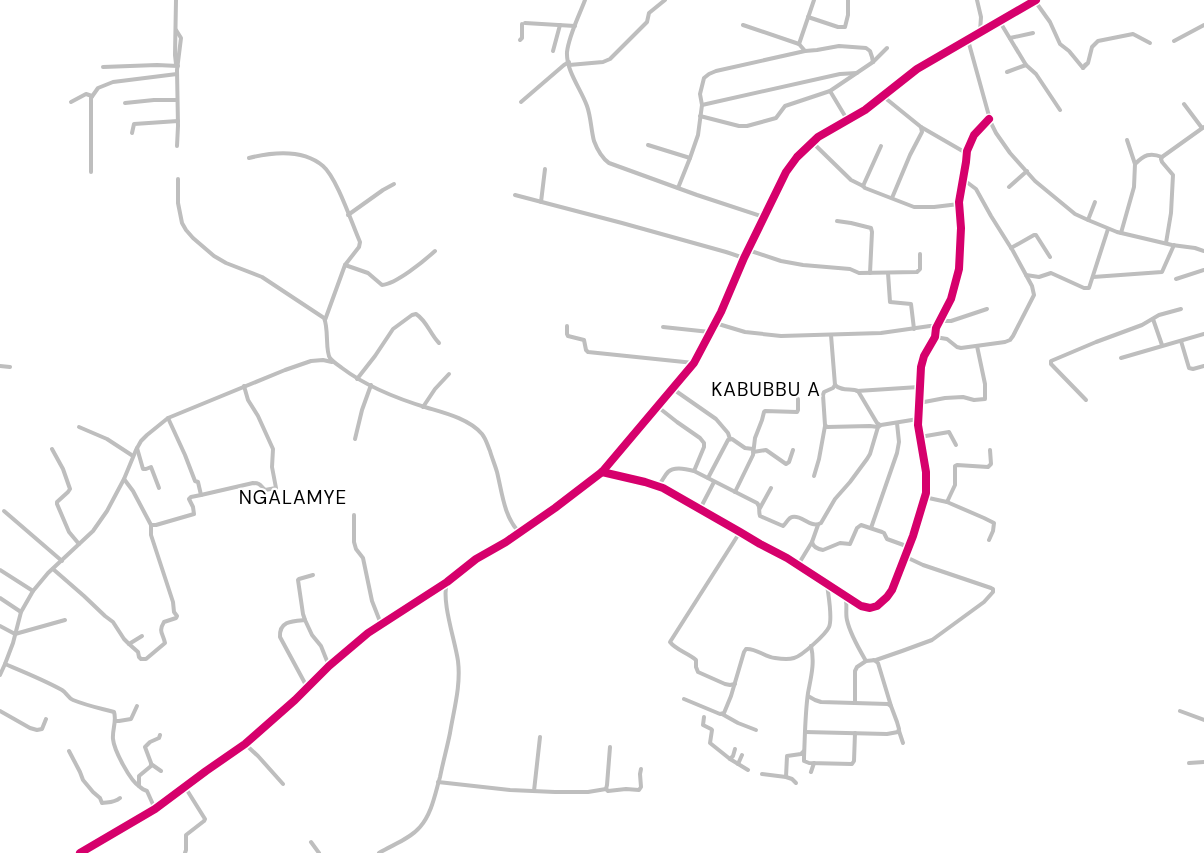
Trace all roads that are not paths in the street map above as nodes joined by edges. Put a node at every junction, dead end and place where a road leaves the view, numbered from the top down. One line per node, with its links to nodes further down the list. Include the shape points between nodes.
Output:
1 (176, 0): 28 (street, via 175,55)
2 (585, 0): 13 (street)
3 (665, 0): 26 (street, via 649,13 647,22 610,60)
4 (814, 0): 8 (street)
5 (848, 0): 8 (street, via 845,27)
6 (977, 0): 14 (street)
7 (1035, 0): 9 (street); 20 (street, via 1060,44 1083,68 1098,41 1134,34)
8 (808, 17): 21 (street)
9 (1000, 22): 14 (street); 16 (street)
10 (560, 25): 13 (street); 17 (street, via 524,24); 23 (street)
11 (742, 25): 21 (street)
12 (1204, 25): 19 (street)
13 (575, 26): 26 (street, via 567,53)
14 (980, 32): 18 (street)
15 (1033, 33): 16 (street)
16 (1010, 38): 27 (street)
17 (520, 40)
18 (968, 40): 35 (street, via 917,70); 44 (street)
19 (1174, 42)
20 (1150, 43)
21 (799, 44): 24 (street)
22 (887, 48): 25 (street)
23 (553, 51)
24 (806, 51): 25 (street, via 839,46 866,48); 41 (street, via 709,74 704,78 700,94)
25 (873, 62): 31 (street)
26 (569, 64): 38 (street); 68 (street, via 587,106 594,140 605,160)
27 (1026, 65): 30 (street); 42 (street, via 1036,74)
28 (178, 66): 29 (street); 32 (street)
29 (103, 67)
30 (1007, 72)
31 (858, 73): 33 (street); 41 (street, via 840,74)
32 (177, 74): 34 (street, via 113,82 98,88); 45 (street)
33 (830, 91): 43 (street, via 785,106 776,118 747,126); 46 (street)
34 (92, 96): 37 (street, via 86,94); 62 (street)
35 (884, 97): 46 (street); 48 (street)
36 (176, 100): 39 (street)
37 (72, 102)
38 (521, 102)
39 (125, 103)
40 (1184, 104): 47 (street)
41 (702, 105): 43 (street)
42 (1060, 110)
43 (700, 116): 58 (street)
44 (989, 119): 55 (street, via 974,135); 61 (street, via 1006,148)
45 (178, 121): 49 (street, via 134,124); 53 (street)
46 (848, 121): 51 (street)
47 (1203, 127): 56 (street)
48 (923, 130): 55 (street); 70 (street)
49 (132, 133)
50 (1127, 140): 59 (street)
51 (812, 142): 66 (street, via 851,180); 75 (street, via 790,166)
52 (648, 145): 58 (street)
53 (177, 146)
54 (881, 146): 66 (street)
55 (966, 153): 64 (street)
56 (1162, 157): 59 (street, via 1151,154); 80 (street, via 1162,162 1173,175)
57 (249, 158): 74 (street, via 266,154 309,157 328,172)
58 (690, 158): 68 (street)
59 (1136, 164): 79 (street, via 1134,187)
60 (545, 169): 71 (street)
61 (1027, 171): 67 (street); 76 (street, via 1070,210)
62 (91, 172)
63 (178, 179): 98 (street, via 182,223 193,238 214,256 262,277)
64 (962, 182): 73 (street); 82 (street, via 976,189)
65 (394, 184): 74 (street)
66 (863, 186): 70 (street)
67 (1009, 187)
68 (678, 188): 75 (street)
69 (515, 195): 71 (street)
70 (892, 198): 73 (street, via 916,207)
71 (541, 202): 88 (street)
72 (1095, 202): 76 (street)
73 (960, 204): 100 (street, via 959,269 951,299)
74 (348, 215): 89 (street, via 360,242)
75 (764, 216): 83 (street)
76 (1088, 220): 78 (street)
77 (837, 221): 91 (street, via 871,228)
78 (1108, 229): 79 (street); 94 (street)
79 (1121, 233): 80 (street)
80 (1166, 243): 81 (street)
81 (1174, 245): 85 (street); 94 (street, via 1162,272)
82 (1012, 248): 87 (street, via 1034,234); 93 (street)
83 (748, 250): 88 (street); 91 (street, via 780,261)
84 (435, 251): 89 (street, via 388,284 382,284 368,273)
85 (1204, 251)
86 (920, 254): 92 (street, via 919,271)
87 (1050, 257)
88 (744, 258): 101 (street)
89 (345, 264): 98 (street)
90 (1204, 270): 95 (street)
91 (870, 273): 92 (street)
92 (888, 273): 105 (street, via 890,302 910,304)
93 (1026, 275): 94 (street, via 1039,277 1051,273 1087,289); 113 (street, via 1034,295 1013,336 1005,342)
94 (1093, 277)
95 (1176, 279)
96 (986, 309): 100 (street, via 951,321)
97 (1181, 309): 99 (street)
98 (325, 320): 114 (street)
99 (1153, 320): 112 (street); 131 (street, via 1051,361)
100 (940, 321): 104 (street)
101 (715, 323): 106 (street); 108 (street, via 759,334)
102 (567, 326): 118 (street, via 567,334 584,340 588,352)
103 (663, 327): 106 (street)
104 (936, 328): 105 (street); 109 (street)
105 (914, 329): 108 (street)
106 (710, 332): 118 (street)
107 (1204, 334): 110 (street)
108 (831, 335): 127 (street)
109 (935, 337): 113 (street, via 947,338 961,348); 126 (street, via 922,362)
110 (1181, 341): 112 (street); 120 (street, via 1189,368)
111 (439, 342): 123 (street, via 420,316 412,314 393,329)
112 (1162, 345): 115 (street)
113 (978, 346): 132 (street, via 985,399 963,397)
114 (328, 354): 116 (street); 117 (street)
115 (1120, 358)
116 (323, 360): 117 (street); 125 (street, via 311,361)
117 (335, 363): 123 (street)
118 (694, 363): 128 (street)
119 (0, 366): 121 (street)
120 (1204, 366)
121 (10, 367)
122 (449, 374): 133 (street)
123 (357, 378): 124 (street)
124 (371, 385): 133 (street); 143 (street)
125 (244, 386): 135 (street); 161 (street, via 273,449 276,488 265,490 258,482)
126 (919, 387): 129 (street); 132 (street)
127 (835, 388): 129 (street); 139 (street, via 823,395)
128 (673, 389): 134 (street); 142 (street, via 718,421)
129 (857, 391): 138 (street)
130 (798, 399): 149 (street, via 797,412 764,412)
131 (1086, 400)
132 (919, 404): 136 (street)
133 (423, 406): 171 (street, via 468,423 482,433 494,460 510,520)
134 (658, 407): 151 (street, via 704,443); 152 (street)
135 (168, 418): 145 (street); 161 (street)
136 (918, 419): 137 (street); 141 (street)
137 (897, 423): 138 (street); 170 (street, via 897,453)
138 (877, 425): 139 (street); 169 (street, via 870,454)
139 (826, 426): 153 (street)
140 (79, 427): 150 (street, via 107,439)
141 (920, 437): 144 (street, via 949,432); 162 (street, via 927,478)
142 (730, 438): 149 (street); 154 (street)
143 (355, 439)
144 (956, 445)
145 (137, 448): 150 (street); 158 (street, via 143,469 151,467)
146 (52, 449): 175 (street, via 70,489 57,504 69,532)
147 (793, 450): 149 (street, via 786,464 766,450)
148 (990, 450): 163 (street, via 991,464 988,467 955,466 955,485)
149 (753, 451): 160 (street)
150 (133, 456): 155 (street)
151 (694, 471): 154 (street); 157 (street, via 670,470)
152 (602, 472): 157 (street); 171 (street)
153 (814, 476)
154 (708, 478): 156 (street)
155 (124, 479): 168 (street); 175 (street, via 107,510)
156 (714, 482): 160 (street); 165 (street)
157 (658, 486): 165 (street)
158 (159, 488)
159 (771, 488): 164 (street)
160 (735, 492): 164 (street, via 757,503)
161 (201, 494): 168 (street, via 189,500 194,514)
162 (924, 497): 163 (street); 176 (street)
163 (947, 502): 173 (street, via 994,524)
164 (760, 508): 169 (street, via 760,516 782,526 793,517)
165 (700, 509): 172 (street)
166 (4, 511): 178 (street)
167 (354, 515): 191 (street, via 354,542 363,558 372,601)
168 (152, 525): 195 (street, via 151,535 177,616 160,627 165,643 146,659 141,659)
169 (818, 525): 174 (street)
170 (872, 528): 174 (street, via 857,528 850,544 823,550); 176 (street, via 884,533 887,539)
171 (519, 532): 183 (street)
172 (740, 532): 179 (street); 202 (street, via 670,642 696,660 698,672 725,684)
173 (989, 540)
174 (812, 542): 179 (street)
175 (79, 544): 178 (street)
176 (909, 547): 177 (street)
177 (906, 557): 186 (street, via 892,590 878,606 865,607); 197 (street, via 988,586 993,592 932,640)
178 (62, 561): 180 (street)
179 (798, 565): 184 (street)
180 (53, 569): 185 (street); 195 (street, via 113,622)
181 (0, 570): 185 (street)
182 (313, 575): 190 (street, via 298,580)
183 (447, 582): 191 (street); 243 (street, via 446,600 459,672)
184 (827, 584): 186 (street); 196 (street, via 830,625)
185 (32, 592): 188 (street)
186 (844, 595): 198 (street, via 847,620)
187 (0, 598): 188 (street)
188 (21, 612): 193 (street)
189 (65, 620): 193 (street)
190 (305, 620): 200 (street); 203 (street, via 285,623 280,637)
191 (381, 624): 200 (street)
192 (0, 626): 193 (street)
193 (15, 634): 199 (street)
194 (142, 636): 195 (street)
195 (129, 644)
196 (810, 646): 202 (street, via 799,656 786,659 770,658 746,649); 204 (street, via 813,662)
197 (874, 660): 198 (street); 208 (street, via 878,663)
198 (866, 661): 206 (street, via 855,671)
199 (5, 664): 201 (street); 214 (street, via 66,692 72,700 114,712)
200 (329, 666): 203 (street)
201 (0, 675)
202 (735, 684): 211 (street)
203 (307, 687): 223 (street)
204 (808, 696): 206 (street, via 821,702); 218 (street)
205 (684, 699): 211 (street)
206 (856, 703): 208 (street)
207 (137, 706): 214 (street, via 131,720)
208 (891, 706): 217 (street)
209 (0, 711): 213 (street, via 37,730 42,728)
210 (1180, 711): 215 (street)
211 (722, 714): 216 (street)
212 (704, 717): 229 (street, via 703,725 712,730 709,741)
213 (46, 718)
214 (115, 720): 242 (street, via 114,745)
215 (1204, 720)
216 (756, 730)
217 (899, 731): 219 (street); 222 (street)
218 (805, 732): 219 (street); 227 (street)
219 (854, 733): 231 (street, via 853,763)
220 (160, 735): 233 (street, via 145,747)
221 (540, 737): 249 (street)
222 (903, 742)
223 (245, 744): 245 (street); 247 (street)
224 (610, 747): 248 (street)
225 (735, 749): 229 (street)
226 (69, 751): 250 (street, via 83,780 102,802)
227 (804, 751): 231 (street, via 804,761); 241 (street, via 787,756)
228 (742, 755): 234 (street)
229 (730, 758): 234 (street)
230 (1204, 762): 232 (street)
231 (814, 763): 238 (street)
232 (1189, 763)
233 (151, 764): 237 (street); 240 (street)
234 (738, 764): 236 (street)
235 (641, 768): 248 (street, via 639,790)
236 (748, 770)
237 (161, 771)
238 (811, 772)
239 (762, 774): 241 (street)
240 (139, 776): 242 (street); 246 (street)
241 (786, 777): 244 (street)
242 (131, 778): 246 (street)
243 (438, 782): 249 (street); 256 (street, via 432,806 421,826)
244 (796, 783)
245 (283, 784)
246 (139, 787): 251 (street, via 147,791)
247 (185, 787): 251 (street); 254 (street, via 205,819 186,835)
248 (606, 789): 249 (street)
249 (534, 791)
250 (120, 798)
251 (155, 809): 253 (street)
252 (311, 842): 255 (street)
253 (80, 853)
254 (185, 853)
255 (320, 853)
256 (379, 853)

